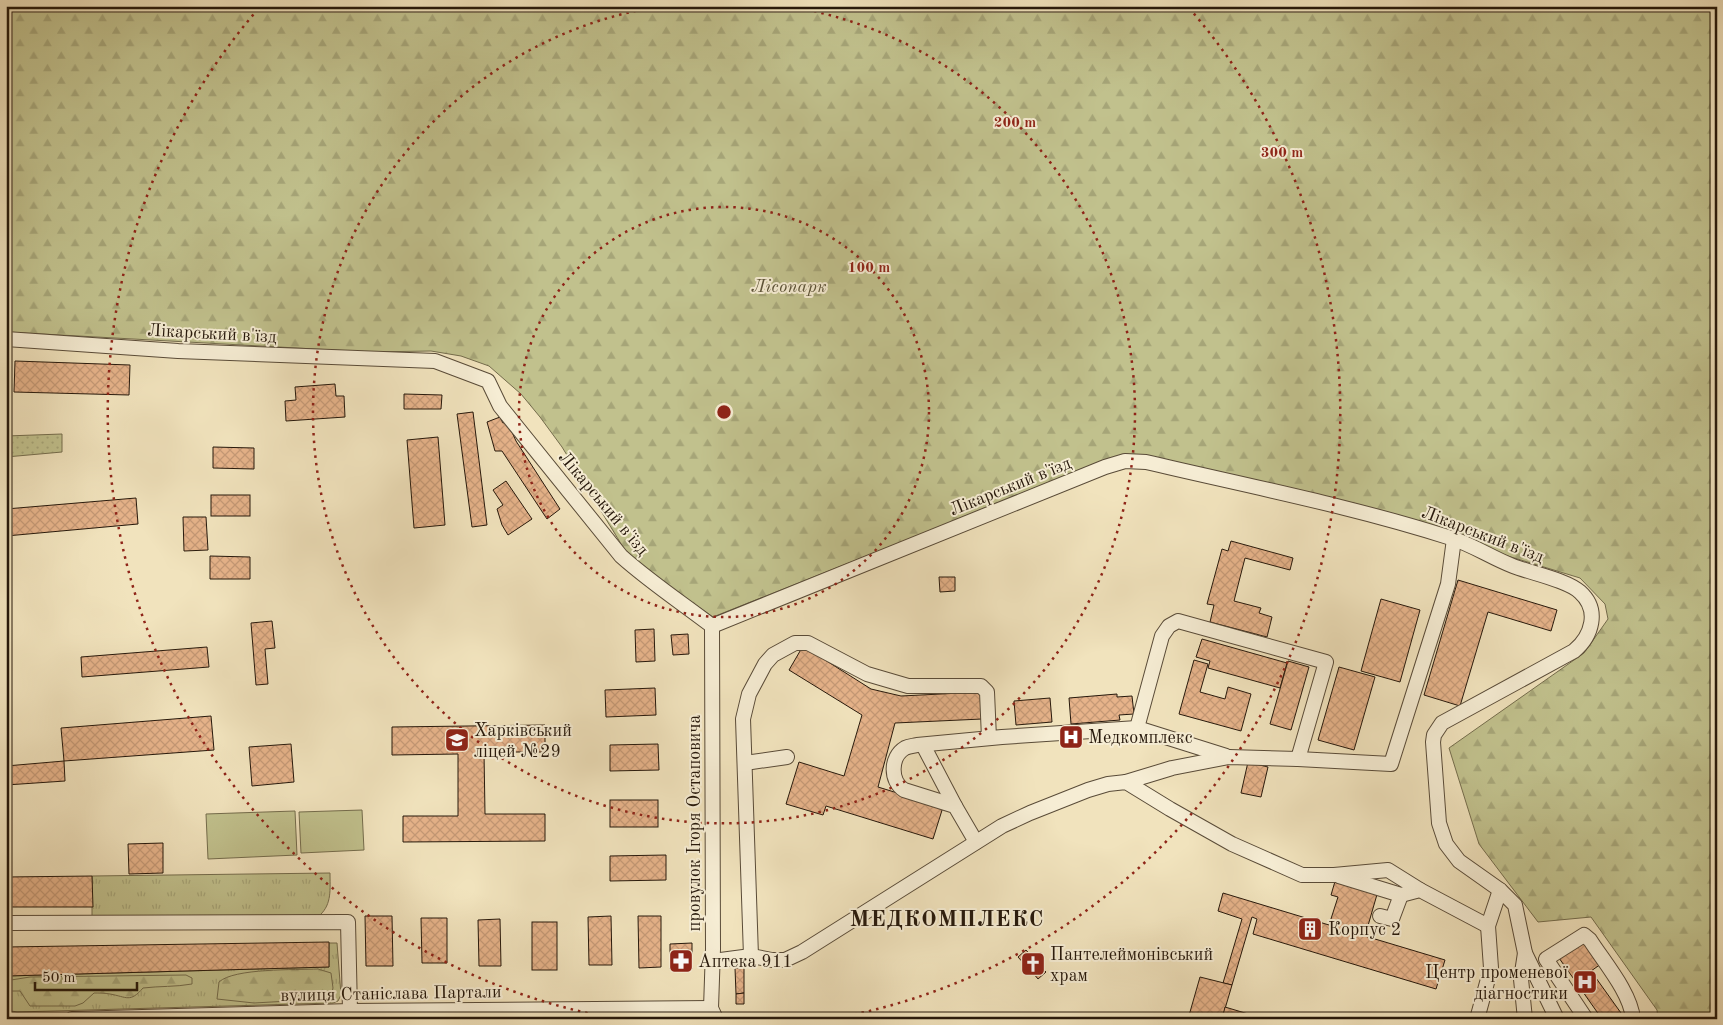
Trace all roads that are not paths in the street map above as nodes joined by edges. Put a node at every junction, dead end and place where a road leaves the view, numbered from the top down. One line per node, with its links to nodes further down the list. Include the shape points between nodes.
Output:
1 (6, 339): 3 (street, Лікарський в'їзд, via 178,351 435,361 488,381 500,406 621,556 644,577)
2 (1454, 539): 3 (street, Лікарський в'їзд, via 1383,518 1146,462 1125,461); 9 (street, via 1448,584 1391,764); 16 (street, Лікарський в'їзд, via 1512,566 1572,586 1588,602 1591,612 1592,624 1583,644 1442,723 1434,735 1439,823 1446,844 1459,861)
3 (712, 626): 23 (street, провулок Ігоря Остаповича)
4 (1138, 728): 5 (street); 8 (street); 9 (street, via 1162,636 1169,626 1178,621 1326,662)
5 (989, 738): 6 (street); 10 (street, via 987,692 981,686 908,686 867,674 808,643 795,643 773,655 749,694 744,719)
6 (923, 744): 12 (street); 12 (street, via 907,747 900,754 894,768 897,784 904,790)
7 (787, 757): 10 (street)
8 (1229, 757): 9 (street); 11 (street, via 1172,768)
9 (1298, 759)
10 (746, 763): 22 (street)
11 (1126, 782): 13 (street, via 1108,784 1048,805); 14 (street, via 1232,844 1302,876)
12 (955, 806): 13 (street)
13 (976, 842): 22 (street, via 802,952 785,960)
14 (1334, 875): 15 (street, via 1388,870); 17 (street)
15 (1420, 890): 17 (street); 20 (street)
16 (1500, 890): 20 (street); 21 (street, Лікарський в'їзд, via 1515,904)
17 (1401, 895): 18 (street, via 1392,919)
18 (1380, 916)
19 (6, 923): 24 (street, via 348,922)
20 (1488, 926): 28 (street, via 1491,968)
21 (1526, 953): 29 (street, via 1521,979); 30 (street, Лікарський в'їзд)
22 (751, 956): 23 (street)
23 (713, 961): 25 (street, провулок Ігоря Остаповича)
24 (350, 1011): 26 (street, вулиця Станіслава Партали); 27 (street, вулиця Станіслава Партали)
25 (714, 1014): 26 (street, вулиця Станіслава Партали)
26 (408, 1015)
27 (72, 1019)
28 (1477, 1019)
29 (1525, 1019)
30 (1556, 1019)
31 (1586, 1019): 32 (street, via 1546,959 1584,935 1622,988)
32 (1633, 1019)

